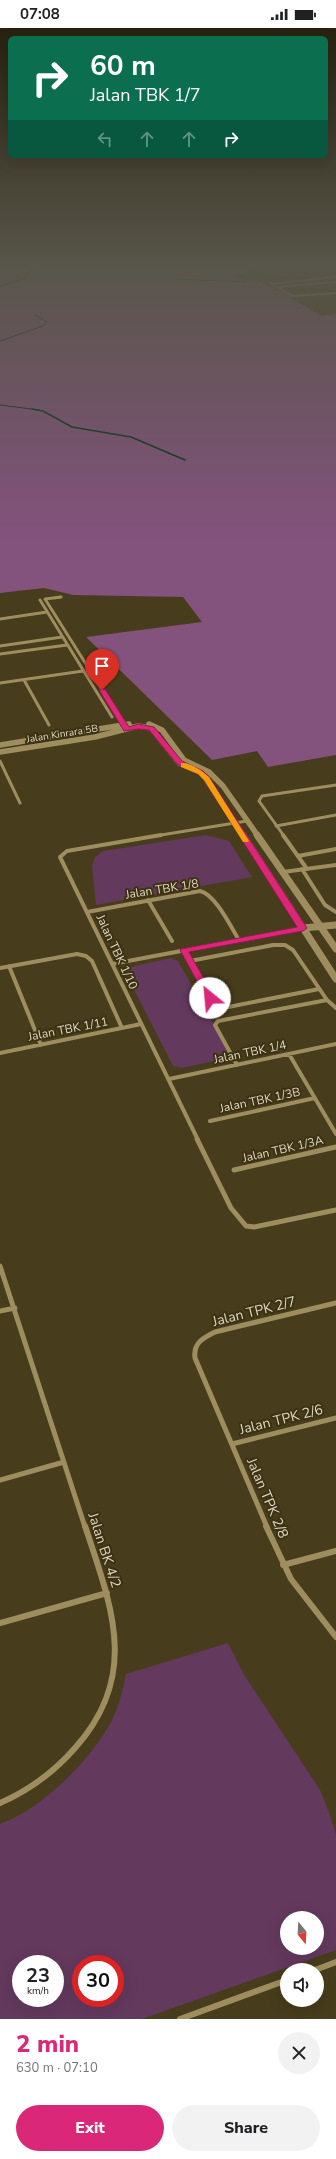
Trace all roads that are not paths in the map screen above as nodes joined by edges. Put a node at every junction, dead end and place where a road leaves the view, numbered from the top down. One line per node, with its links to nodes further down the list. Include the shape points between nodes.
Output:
1 (61, 597): 14 (street, via 45,599)
2 (40, 600): 3 (street)
3 (47, 612): 4 (street); 5 (street)
4 (0, 619)
5 (62, 637): 6 (street); 7 (street)
6 (67, 645): 8 (street); 9 (street)
7 (0, 646)
8 (0, 654)
9 (83, 671): 10 (street); 12 (street)
10 (24, 680): 11 (street); 13 (street)
11 (0, 683)
12 (112, 717)
13 (49, 725)
14 (125, 727): 15 (street, Jalan Kinrara 5B); 16 (street, Jalan Kinrara 5B, via 95,737); 21 (street, via 146,723 158,727 184,760 214,775); 22 (street, via 145,726 155,731 179,763 200,772)
15 (0, 745)
16 (0, 752)
17 (0, 761): 19 (street)
18 (336, 784): 23 (street, via 262,796 259,801)
19 (20, 803)
20 (336, 815): 23 (street)
21 (247, 821): 22 (street, Jalan TBK 1/10); 29 (street)
22 (234, 823): 31 (street, Jalan TBK 1/10, via 67,851 62,854 60,857); 35 (street)
23 (276, 826): 25 (street)
24 (336, 849): 25 (street)
25 (298, 856): 28 (street)
26 (336, 865): 28 (street)
27 (302, 869): 28 (street); 29 (street); 32 (street, via 326,905)
28 (307, 869)
29 (283, 872): 34 (street)
30 (148, 900): 31 (street, Jalan TBK 1/8); 36 (street, Jalan TBK 1/8, via 205,892 212,898); 37 (street)
31 (87, 912): 41 (street, Jalan TBK 1/10)
32 (336, 912)
33 (336, 925): 34 (street)
34 (321, 927): 35 (street); 38 (street)
35 (303, 928): 36 (street); 44 (street)
36 (239, 940): 39 (street)
37 (172, 941)
38 (336, 949)
39 (184, 950): 40 (street); 41 (street)
40 (190, 961): 45 (street, via 285,945 293,950); 48 (street)
41 (112, 964): 50 (street, Jalan TBK 1/10)
42 (9, 966): 43 (street); 51 (street, via 71,955 86,956 92,961); 53 (street)
43 (0, 968)
44 (336, 979)
45 (319, 989): 46 (street); 48 (street)
46 (327, 1000): 47 (street); 56 (street, via 218,1021 215,1025)
47 (336, 1008)
48 (216, 1009): 49 (street)
49 (208, 1011)
50 (140, 1024): 51 (street, Jalan TBK 1/11); 57 (street, Jalan TBK 1/10)
51 (122, 1028): 53 (street, Jalan TBK 1/11)
52 (336, 1044): 55 (street, Jalan TBK 1/4)
53 (41, 1045): 54 (street, Jalan TBK 1/11)
54 (0, 1053)
55 (289, 1054): 56 (street, Jalan TBK 1/4); 58 (street)
56 (237, 1065): 57 (street, Jalan TBK 1/4)
57 (169, 1079): 63 (street, Jalan TBK 1/10, via 232,1208 246,1226 264,1227)
58 (315, 1098): 59 (street, Jalan TBK 1/3B); 60 (street)
59 (210, 1121)
60 (336, 1134)
61 (336, 1147): 62 (street, Jalan TBK 1/3A)
62 (234, 1170)
63 (336, 1210)
64 (0, 1266): 66 (street, Jalan BK 4/2)
65 (336, 1303): 68 (street, Jalan TPK 2/7, via 215,1332 197,1342 193,1349)
66 (15, 1308): 67 (street); 71 (street, Jalan BK 4/2)
67 (0, 1312)
68 (195, 1358): 70 (street, Jalan TPK 2/8)
69 (336, 1418): 70 (street, Jalan TPK 2/6)
70 (232, 1444): 74 (street, Jalan TPK 2/8)
71 (64, 1462): 72 (street); 75 (street, Jalan BK 4/2)
72 (0, 1480)
73 (336, 1551): 74 (street)
74 (283, 1565): 77 (street, Jalan TPK 2/8)
75 (107, 1593): 76 (street); 78 (street, Jalan BK 4/2, via 112,1612 115,1650 110,1690 103,1711 80,1744 51,1773)
76 (0, 1623)
77 (336, 1637)
78 (0, 1803)
79 (336, 1962): 80 (street)
80 (324, 1967)
81 (280, 1983): 82 (street)
82 (180, 2019)

